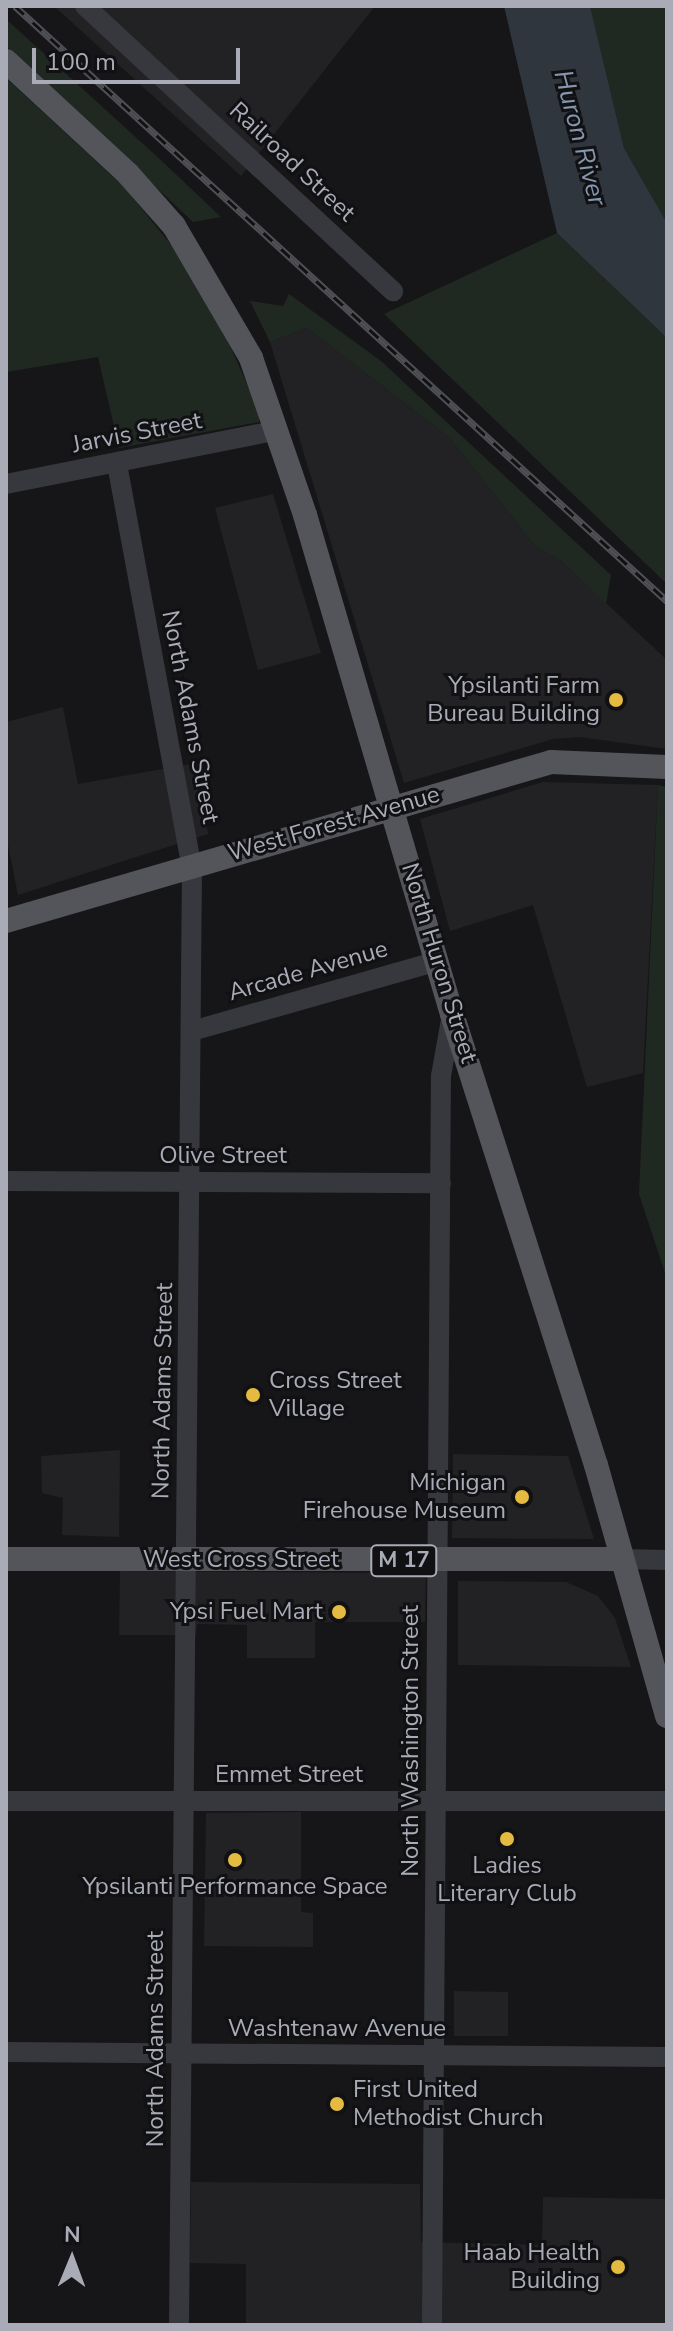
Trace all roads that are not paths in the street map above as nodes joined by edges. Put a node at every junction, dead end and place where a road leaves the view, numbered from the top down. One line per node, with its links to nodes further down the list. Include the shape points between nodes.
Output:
1 (85, 6): 3 (street, Railroad Street)
2 (6, 61): 4 (main road, North Huron Street, via 113,159 174,226 231,316)
3 (393, 291)
4 (278, 430): 5 (street, Jarvis Street); 8 (main road, North Huron Street)
5 (117, 464): 6 (street, Jarvis Street); 9 (street, North Adams Street)
6 (6, 484)
7 (667, 767): 8 (main road, West Forest Avenue, via 551,762)
8 (391, 808): 9 (main road, West Forest Avenue); 11 (main road, North Huron Street)
9 (192, 867): 10 (main road, West Forest Avenue); 13 (street, North Adams Street)
10 (6, 921)
11 (438, 961): 12 (main road, North Huron Street); 13 (street, Arcade Avenue)
12 (452, 1014): 16 (street, North Washington Street, via 441,1076); 19 (main road, North Huron Street)
13 (192, 1031): 15 (street, North Adams Street)
14 (6, 1181): 15 (street, Olive Street)
15 (190, 1181): 16 (street, Olive Street); 18 (street, North Adams Street)
16 (441, 1183): 21 (street, North Washington Street)
17 (6, 1559): 18 (main road, West Cross Street / M 17)
18 (187, 1559): 21 (main road, West Cross Street / M 17); 24 (street, North Adams Street)
19 (622, 1559): 20 (street, West Cross Street); 21 (main road, West Cross Street / M 17); 22 (main road, North Huron Street)
20 (667, 1560)
21 (438, 1561): 26 (street, North Washington Street)
22 (667, 1716)
23 (6, 1801): 24 (street, Emmet Street)
24 (184, 1801): 26 (street, Emmet Street); 28 (street, North Adams Street)
25 (667, 1801): 26 (street, Emmet Street)
26 (436, 1802): 29 (street, North Washington Street)
27 (6, 2052): 28 (street, Washtenaw Avenue)
28 (182, 2055): 29 (street, Washtenaw Avenue); 31 (street, North Adams Street)
29 (434, 2056): 30 (street, Washtenaw Avenue); 32 (street, North Washington Street)
30 (667, 2057)
31 (179, 2325)
32 (432, 2325)

